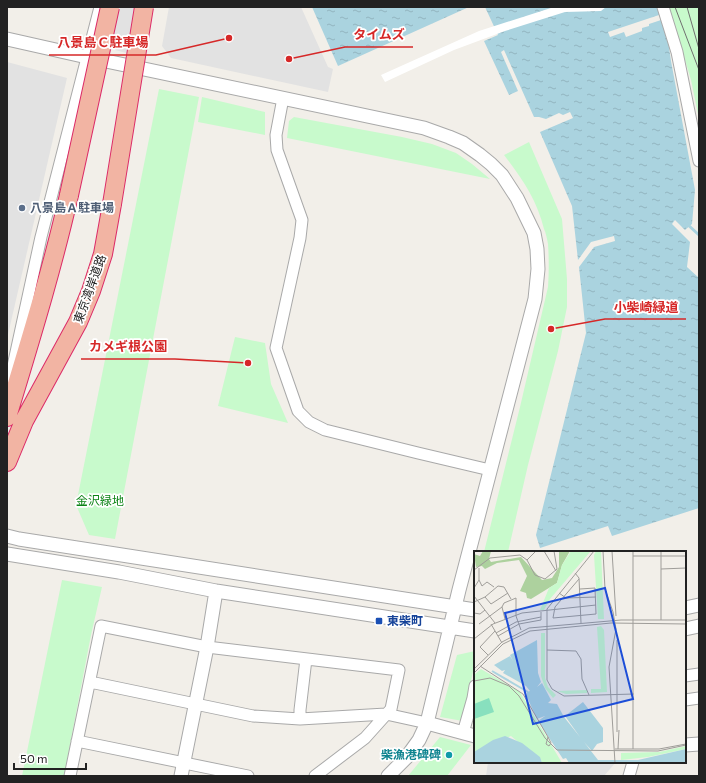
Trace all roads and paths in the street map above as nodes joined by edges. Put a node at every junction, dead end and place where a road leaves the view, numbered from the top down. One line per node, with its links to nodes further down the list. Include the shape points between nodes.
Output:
1 (100, 7): 7 (street)
2 (110, 7): 12 (highway, bridge, via 57,247)
3 (144, 7): 13 (highway, 東京湾岸道路, bridge, via 103,254 92,291 78,322 26,415)
4 (153, 7): 8 (street)
5 (663, 7): 10 (street, via 677,52)
6 (7, 39): 7 (street)
7 (87, 57): 8 (street); 11 (street, via 41,237)
8 (140, 68): 9 (street)
9 (283, 98): 14 (street, via 276,134 277,150 302,220 276,348 298,411 309,422 325,430); 14 (street, via 424,128 449,137 463,143 491,164 518,198 534,234 538,269 534,298)
10 (699, 161)
11 (7, 394)
12 (7, 417)
13 (7, 462)
14 (490, 470): 19 (street)
15 (7, 536): 19 (street)
16 (7, 554): 17 (street)
17 (216, 591): 23 (street); 26 (street)
18 (699, 605): 20 (street)
19 (455, 606): 21 (street); 23 (street)
20 (686, 608)
21 (474, 610)
22 (699, 626): 24 (street)
23 (450, 627): 25 (street); 37 (street)
24 (686, 629)
25 (474, 631)
26 (207, 647): 27 (street); 30 (street, via 101,626); 34 (street)
27 (306, 659): 35 (street, via 399,670 391,709); 36 (street)
28 (699, 674): 29 (street)
29 (686, 676)
30 (90, 682): 34 (street); 39 (street)
31 (474, 698): 38 (street, via 466,724)
32 (699, 698): 33 (street)
33 (686, 700)
34 (195, 704): 36 (street, via 253,716); 42 (street)
35 (386, 714): 36 (street); 37 (street); 47 (street, via 365,738)
36 (300, 719)
37 (427, 724): 38 (street); 48 (street, via 406,758)
38 (469, 734)
39 (77, 740): 42 (street); 44 (street)
40 (699, 744): 41 (street)
41 (686, 745)
42 (184, 763): 45 (street); 46 (street)
43 (633, 763): 49 (street)
44 (70, 776)
45 (181, 776)
46 (248, 776)
47 (315, 776)
48 (388, 776)
49 (629, 776)

